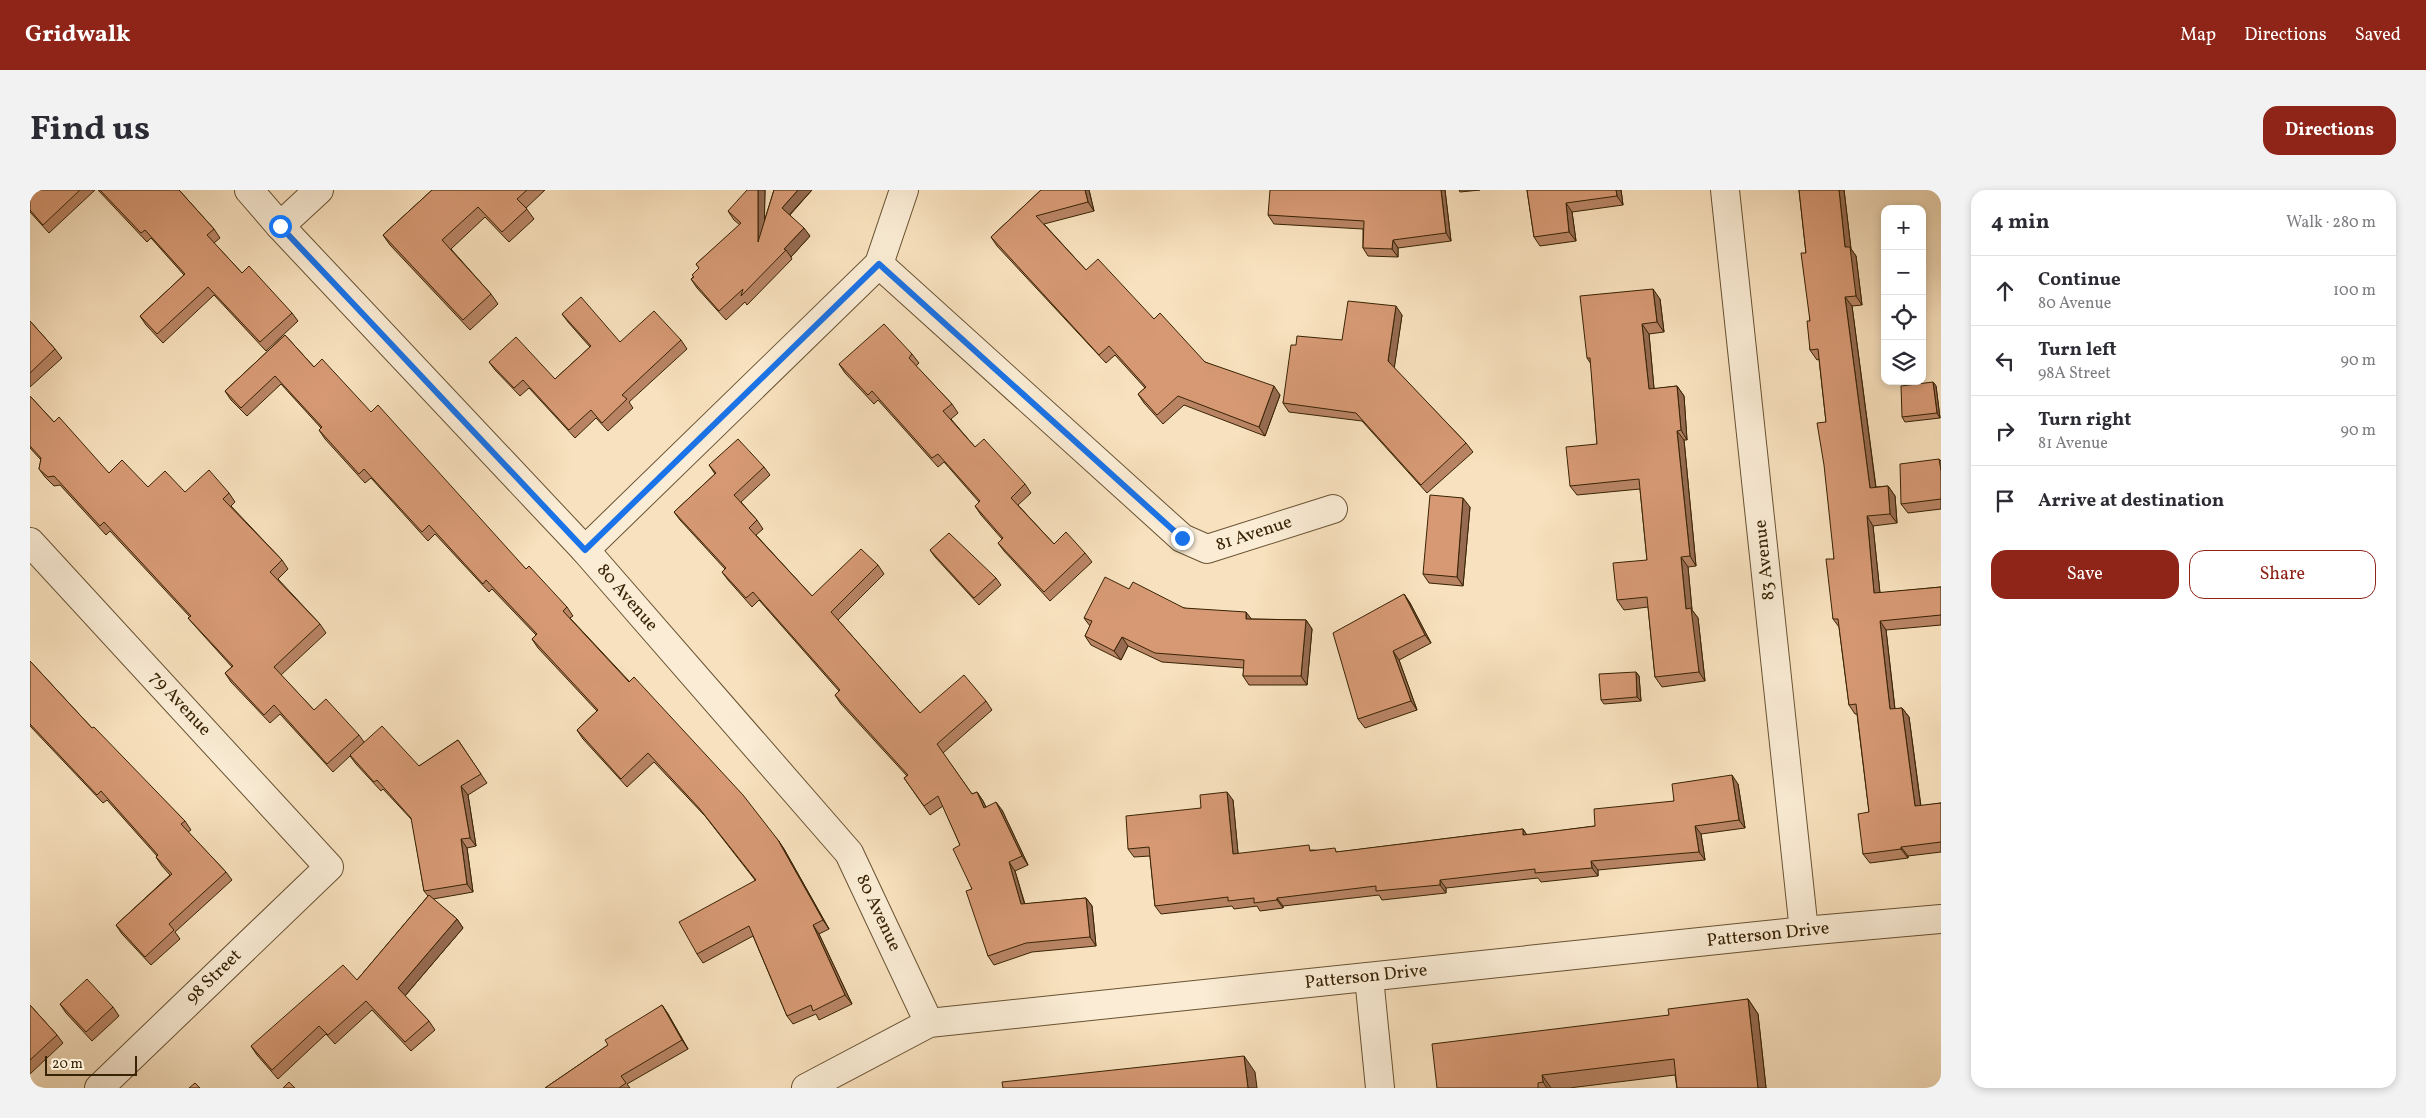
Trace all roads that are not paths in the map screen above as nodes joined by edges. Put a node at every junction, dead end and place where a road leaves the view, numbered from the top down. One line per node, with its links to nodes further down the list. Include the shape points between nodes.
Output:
1 (250, 190): 5 (street, 80 Avenue)
2 (319, 190): 5 (street)
3 (904, 190): 6 (street)
4 (1726, 190): 12 (street, 83 Avenue)
5 (280, 226): 9 (street, 80 Avenue)
6 (879, 264): 7 (street, 81 Avenue, via 1182,538 1207,549); 9 (street)
7 (1333, 509)
8 (30, 542): 10 (street, 79 Avenue)
9 (585, 550): 14 (street, 80 Avenue, via 849,853)
10 (329, 867): 15 (street, 98 Street)
11 (1941, 919): 12 (street, Patterson Drive)
12 (1804, 931): 13 (street, Patterson Drive)
13 (1369, 977): 14 (street, Patterson Drive); 17 (street)
14 (929, 1023): 16 (street, Patterson Drive)
15 (99, 1088)
16 (806, 1088)
17 (1380, 1088)

